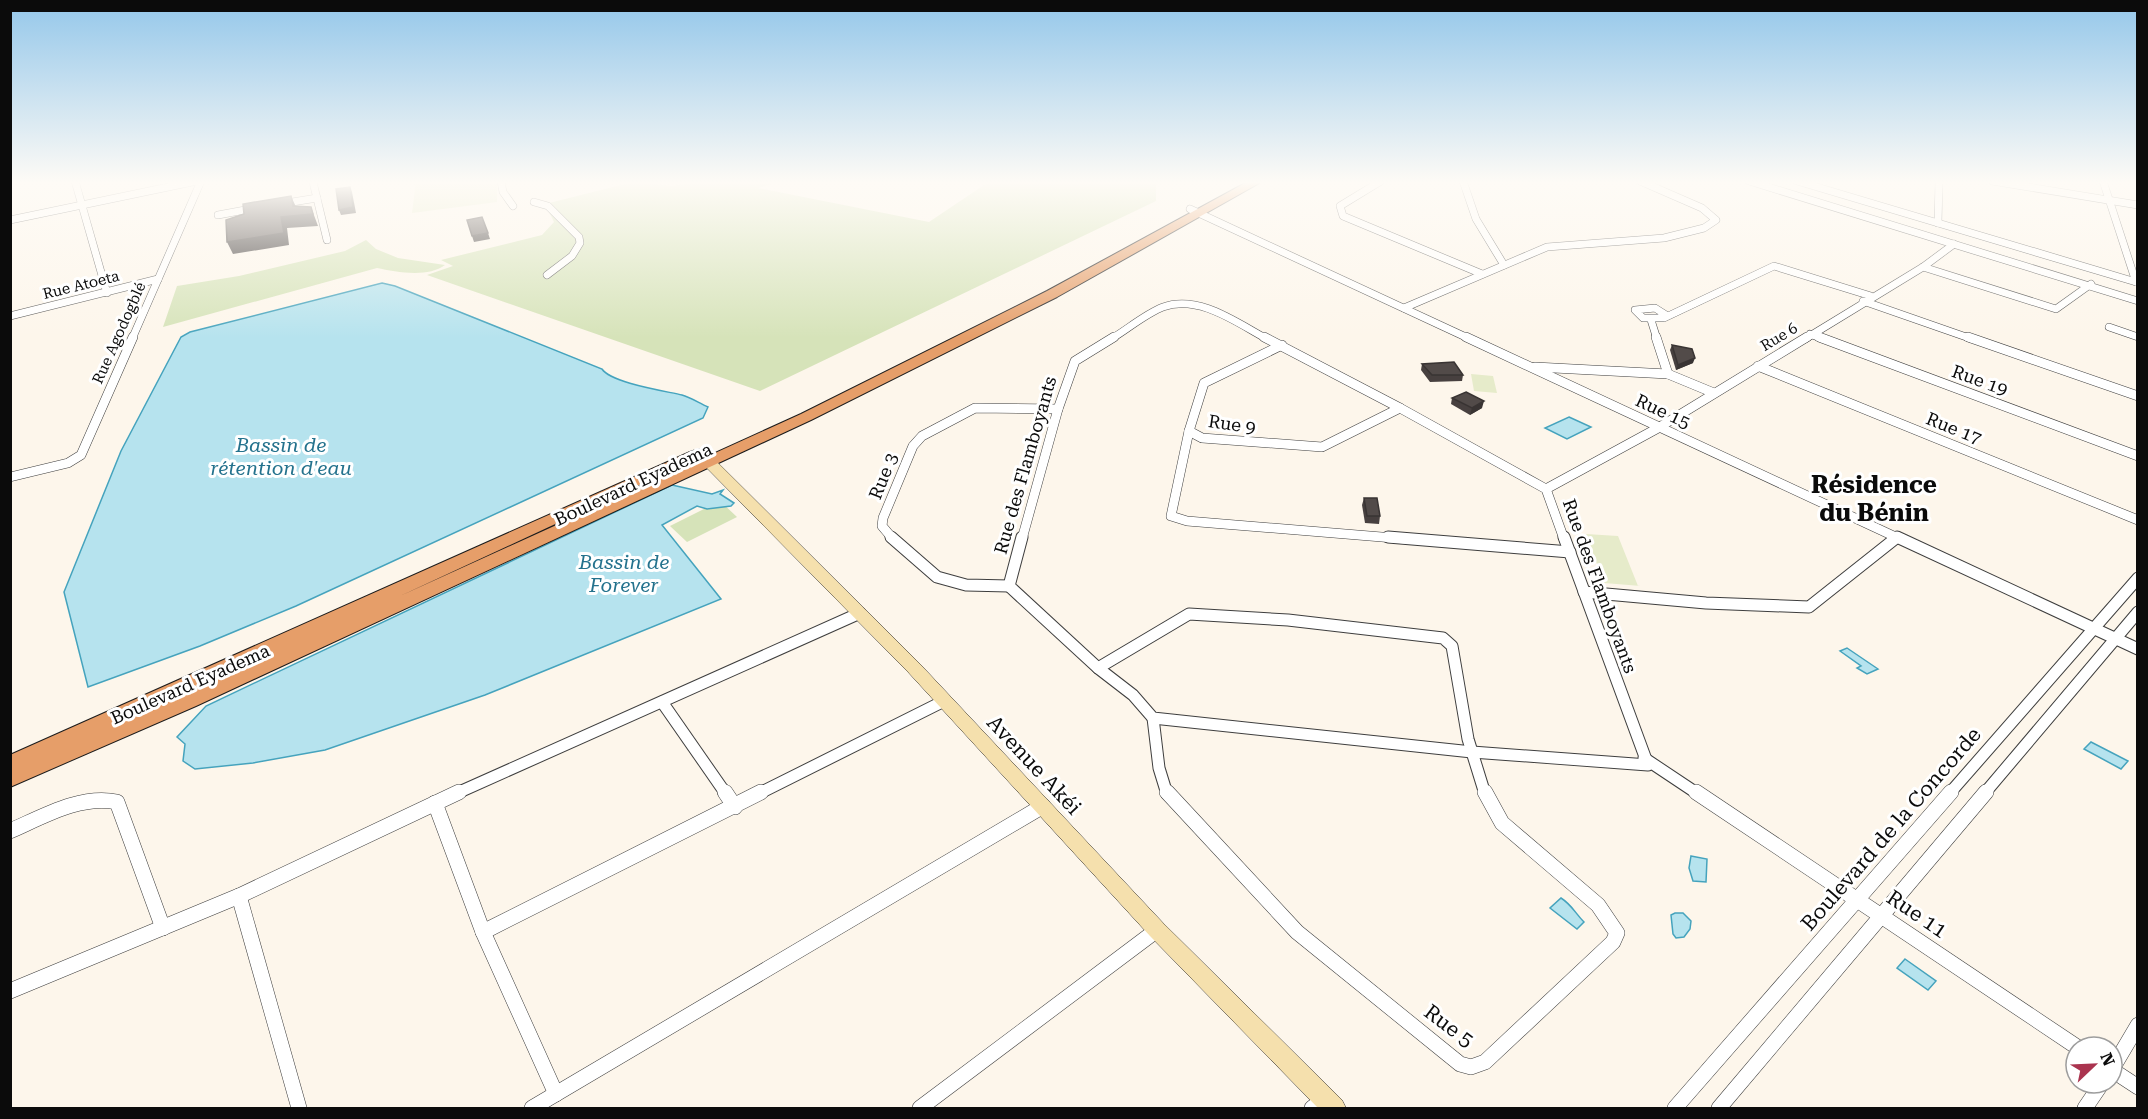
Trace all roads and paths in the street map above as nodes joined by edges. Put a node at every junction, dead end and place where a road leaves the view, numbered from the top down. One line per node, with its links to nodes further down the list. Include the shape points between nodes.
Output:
1 (91, 233): 22 (street)
2 (177, 233): 20 (street, Rue Agodogblé)
3 (325, 233): 14 (street)
4 (576, 233): 19 (street, via 580,243 572,256)
5 (1157, 233): 43 (highway, via 1052,294)
6 (1240, 233): 25 (street, Rue 15)
7 (1384, 233): 18 (street)
8 (1485, 233): 16 (street)
9 (1688, 233): 16 (street, via 1553,246)
10 (1919, 233): 15 (street)
11 (1924, 233): 21 (street)
12 (1972, 233): 13 (street, via 2136,282)
13 (2121, 233)
14 (327, 240)
15 (1954, 244): 17 (street, Rue 6); 21 (street)
16 (1504, 265): 18 (street)
17 (1920, 269): 21 (street, via 2059,309); 23 (street, Rue 6)
18 (1482, 274): 25 (street)
19 (547, 275)
20 (158, 279): 22 (street, Rue Atoeta); 44 (street, Rue Agodogblé, via 81,455)
21 (2090, 285): 24 (street)
22 (107, 293): 27 (street, Rue Atoeta)
23 (1867, 299): 26 (street, via 1774,266); 30 (street, Rue 6); 37 (street)
24 (2138, 299)
25 (1404, 308): 34 (street, Rue 15)
26 (1666, 315): 28 (street); 28 (street, via 1655,308 1635,310)
27 (10, 316)
28 (1652, 320): 35 (street)
29 (2109, 327): 31 (street)
30 (1810, 334): 33 (street, Rue 6); 42 (street, Rue 19)
31 (2138, 337)
32 (1282, 345): 38 (street, Rue des Flamboyants); 39 (street, Rue des Flamboyants, via 1204,306 1161,308 1075,361); 41 (street, Rue 9, via 1208,380)
33 (1758, 366): 36 (street, Rue 6); 46 (street, Rue 17)
34 (1528, 367): 35 (street); 40 (street, Rue 15)
35 (1668, 374): 36 (street)
36 (1714, 393): 40 (street, Rue 6)
37 (2138, 396)
38 (1400, 408): 41 (street, Rue 9, via 1322,447 1202,438); 45 (street, Rue des Flamboyants)
39 (1058, 409): 50 (street, Rue des Flamboyants); 50 (street, Rue 3, via 975,408 922,435 913,446 884,518 882,526 886,533 937,577 966,585)
40 (1658, 428): 45 (street, Rue 6); 47 (street, Rue 15)
41 (1189, 431): 48 (street, via 1171,516 1178,520)
42 (2138, 456)
43 (705, 457): 53 (main road, Avenue Akéi); 61 (highway, Boulevard Eyadema); 66 (highway, via 189,701)
44 (10, 477)
45 (1546, 489): 48 (street, Rue des Flamboyants)
46 (2138, 520)
47 (1896, 538): 51 (street, via 1809,607); 54 (street, Rue 15)
48 (1570, 552): 51 (street, Rue des Flamboyants)
49 (2138, 578): 54 (street, Boulevard de la Concorde)
50 (1009, 586): 57 (street)
51 (1584, 592): 64 (street, Rue des Flamboyants)
52 (2138, 612): 55 (street)
53 (860, 614): 58 (main road, Avenue Akéi); 59 (street)
54 (2094, 628): 55 (street, Rue 15); 72 (street, Boulevard de la Concorde)
55 (2115, 639): 56 (street, Rue 15); 73 (street)
56 (2138, 649)
57 (1098, 668): 60 (street, via 1133,695); 62 (street, via 1189,614 1288,620 1443,638 1452,646)
58 (944, 701): 68 (main road, Avenue Akéi); 69 (street)
59 (662, 702): 67 (street); 69 (street)
60 (1153, 718): 62 (street); 62 (street, Rue 5, via 1167,794 1298,932 1450,1056 1471,1067 1485,1062 1613,942 1617,933 1598,905 1502,823 1493,811)
61 (57, 743): 63 (highway); 65 (highway, Boulevard Eyadema)
62 (1472, 752): 64 (street, via 1648,765)
63 (10, 756)
64 (1644, 758): 72 (street, Rue 11)
65 (10, 765)
66 (10, 779)
67 (435, 803): 71 (street); 76 (street)
68 (1042, 806): 75 (main road, Avenue Akéi); 83 (street)
69 (735, 807): 76 (street)
70 (10, 831): 74 (street, via 88,801 108,798 117,802)
71 (239, 896): 74 (street); 86 (street)
72 (1857, 900): 73 (street, Rue 11); 89 (street, Boulevard de la Concorde)
73 (1881, 917): 79 (street, Rue 11); 90 (street)
74 (163, 928): 77 (street)
75 (1157, 930): 85 (main road, Avenue Akéi); 88 (street)
76 (483, 932): 83 (street)
77 (10, 991)
78 (2138, 1025): 80 (street)
79 (2064, 1038)
80 (2124, 1049)
81 (2124, 1078): 82 (street)
82 (2138, 1087)
83 (556, 1094): 87 (street)
84 (2094, 1095): 91 (street)
85 (1323, 1105)
86 (299, 1108)
87 (532, 1108)
88 (920, 1108)
89 (1675, 1108)
90 (1719, 1108)
91 (2085, 1108)

